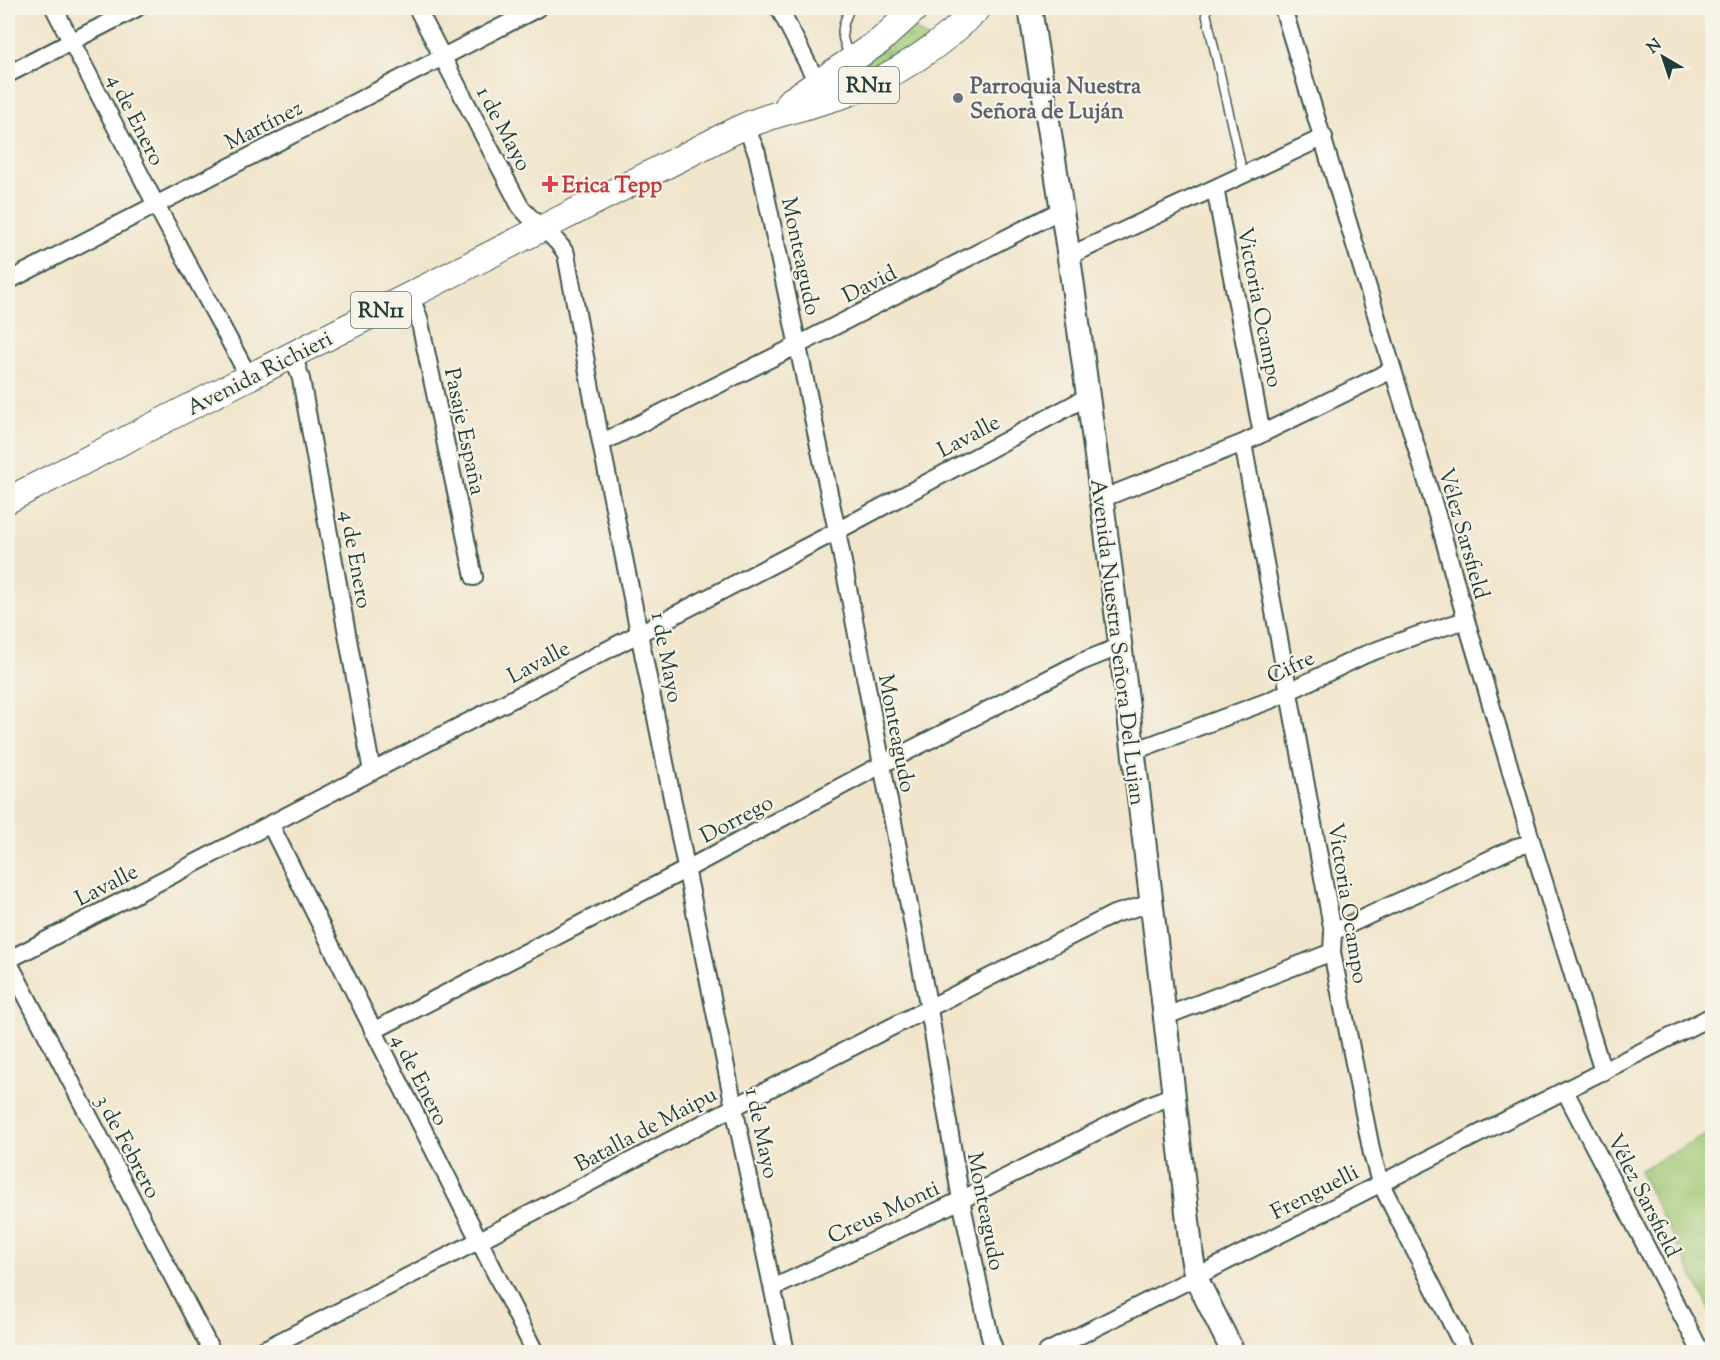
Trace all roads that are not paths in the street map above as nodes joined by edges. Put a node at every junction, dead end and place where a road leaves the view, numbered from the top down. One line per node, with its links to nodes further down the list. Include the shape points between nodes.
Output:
1 (54, 8): 14 (street, 4 de Enero)
2 (137, 8): 14 (street)
3 (417, 8): 15 (street, 1 de Mayo)
4 (538, 8): 15 (street, Martínez)
5 (779, 8): 18 (street)
6 (850, 8): 16 (lane, via 842,25 843,42)
7 (917, 8): 13 (main road, RN11, via 925,29); 16 (main road, RN11)
8 (992, 8): 12 (street, Avenida Richieri)
9 (1030, 8): 24 (street, Avenida Nuestra Señora Del Lujan)
10 (1205, 8): 21 (lane)
11 (1283, 8): 20 (street, Vélez Sarsfield)
12 (973, 13): 13 (main road, Avenida Richieri / RN11)
13 (944, 39): 19 (main road, Avenida Richieri / RN11, via 875,82 848,94)
14 (72, 41): 17 (street); 23 (street, 4 de Enero)
15 (442, 58): 23 (street, Martínez); 25 (street, 1 de Mayo, via 520,206)
16 (852, 61): 18 (main road, RN11)
17 (8, 74)
18 (818, 84): 19 (main road, RN11)
19 (750, 124): 25 (main road, Avenida Richieri / RN11); 29 (street, Monteagudo)
20 (1324, 137): 21 (street); 31 (street, Vélez Sarsfield)
21 (1243, 175): 22 (street)
22 (1215, 188): 26 (street); 34 (street, Victoria Ocampo)
23 (155, 203): 27 (street, Martínez); 32 (street, 4 de Enero)
24 (1061, 210): 26 (street, Avenida Nuestra Señora Del Lujan); 29 (street, David)
25 (541, 227): 28 (main road, Avenida Richieri / RN11); 35 (street, 1 de Mayo, via 566,254)
26 (1069, 256): 33 (street, Avenida Nuestra Señora Del Lujan)
27 (8, 280)
28 (410, 295): 30 (main road, Avenida Richieri / RN11); 40 (street, Pasaje España, via 419,318)
29 (798, 345): 35 (street, David); 39 (street, Monteagudo)
30 (293, 354): 32 (main road, Avenida Richieri / RN11); 47 (street, 4 de Enero, via 302,380)
31 (1392, 370): 34 (street); 41 (street, Vélez Sarsfield)
32 (249, 377): 38 (main road, Avenida Richieri / RN11)
33 (1087, 398): 37 (street, Avenida Nuestra Señora Del Lujan); 39 (street, Lavalle)
34 (1262, 434): 36 (street)
35 (601, 443): 42 (street, 1 de Mayo)
36 (1243, 443): 37 (street); 44 (street, Victoria Ocampo)
37 (1101, 499): 43 (street, Avenida Nuestra Señora Del Lujan)
38 (8, 500)
39 (837, 531): 42 (street, Lavalle); 46 (street, Monteagudo)
40 (474, 577)
41 (1466, 620): 44 (street, Cifre, via 1364,655); 49 (street, Vélez Sarsfield)
42 (640, 633): 47 (street, Lavalle); 50 (street, 1 de Mayo)
43 (1121, 646): 45 (street, Avenida Nuestra Señora Del Lujan); 46 (street, Dorrego, via 1081,662)
44 (1289, 690): 45 (street, Cifre); 52 (street, Victoria Ocampo)
45 (1134, 751): 51 (street, Avenida Nuestra Señora Del Lujan)
46 (882, 765): 50 (street, Dorrego); 55 (street, Monteagudo)
47 (372, 772): 48 (street, Lavalle)
48 (270, 824): 54 (street, Lavalle); 58 (street, 4 de Enero)
49 (1532, 843): 52 (street); 59 (street, Vélez Sarsfield)
50 (687, 869): 58 (street, Dorrego); 62 (street, 1 de Mayo)
51 (1152, 903): 55 (street, Batalla de Maipu, via 1114,914); 56 (street, Avenida Nuestra Señora Del Lujan)
52 (1333, 933): 53 (street, Victoria Ocampo)
53 (1332, 952): 56 (street); 63 (street, Victoria Ocampo)
54 (8, 961): 68 (street, 3 de Febrero)
55 (929, 1009): 62 (street, Batalla de Maipu); 64 (street, Monteagudo)
56 (1166, 1016): 61 (street, Avenida Nuestra Señora Del Lujan)
57 (1713, 1016): 59 (street, Frenguelli)
58 (373, 1032): 65 (street, 4 de Enero)
59 (1603, 1072): 60 (street, Frenguelli)
60 (1565, 1091): 63 (street, Frenguelli); 76 (street, Vélez Sarsfield)
61 (1174, 1095): 64 (street, Creus Monti); 66 (street, Avenida Nuestra Señora Del Lujan)
62 (734, 1107): 65 (street, Batalla de Maipu); 67 (street, 1 de Mayo)
63 (1380, 1182): 66 (street, Frenguelli); 75 (street, Victoria Ocampo)
64 (961, 1200): 67 (street, Creus Monti); 72 (street, Monteagudo)
65 (478, 1241): 69 (street, Batalla de Maipu); 70 (street, 4 de Enero)
66 (1196, 1278): 73 (street, Frenguelli); 74 (street, Avenida Nuestra Señora Del Lujan)
67 (772, 1288): 71 (street, 1 de Mayo)
68 (212, 1353)
69 (259, 1353)
70 (535, 1353)
71 (786, 1353)
72 (996, 1353)
73 (1047, 1353)
74 (1233, 1353)
75 (1466, 1353)
76 (1701, 1353)

